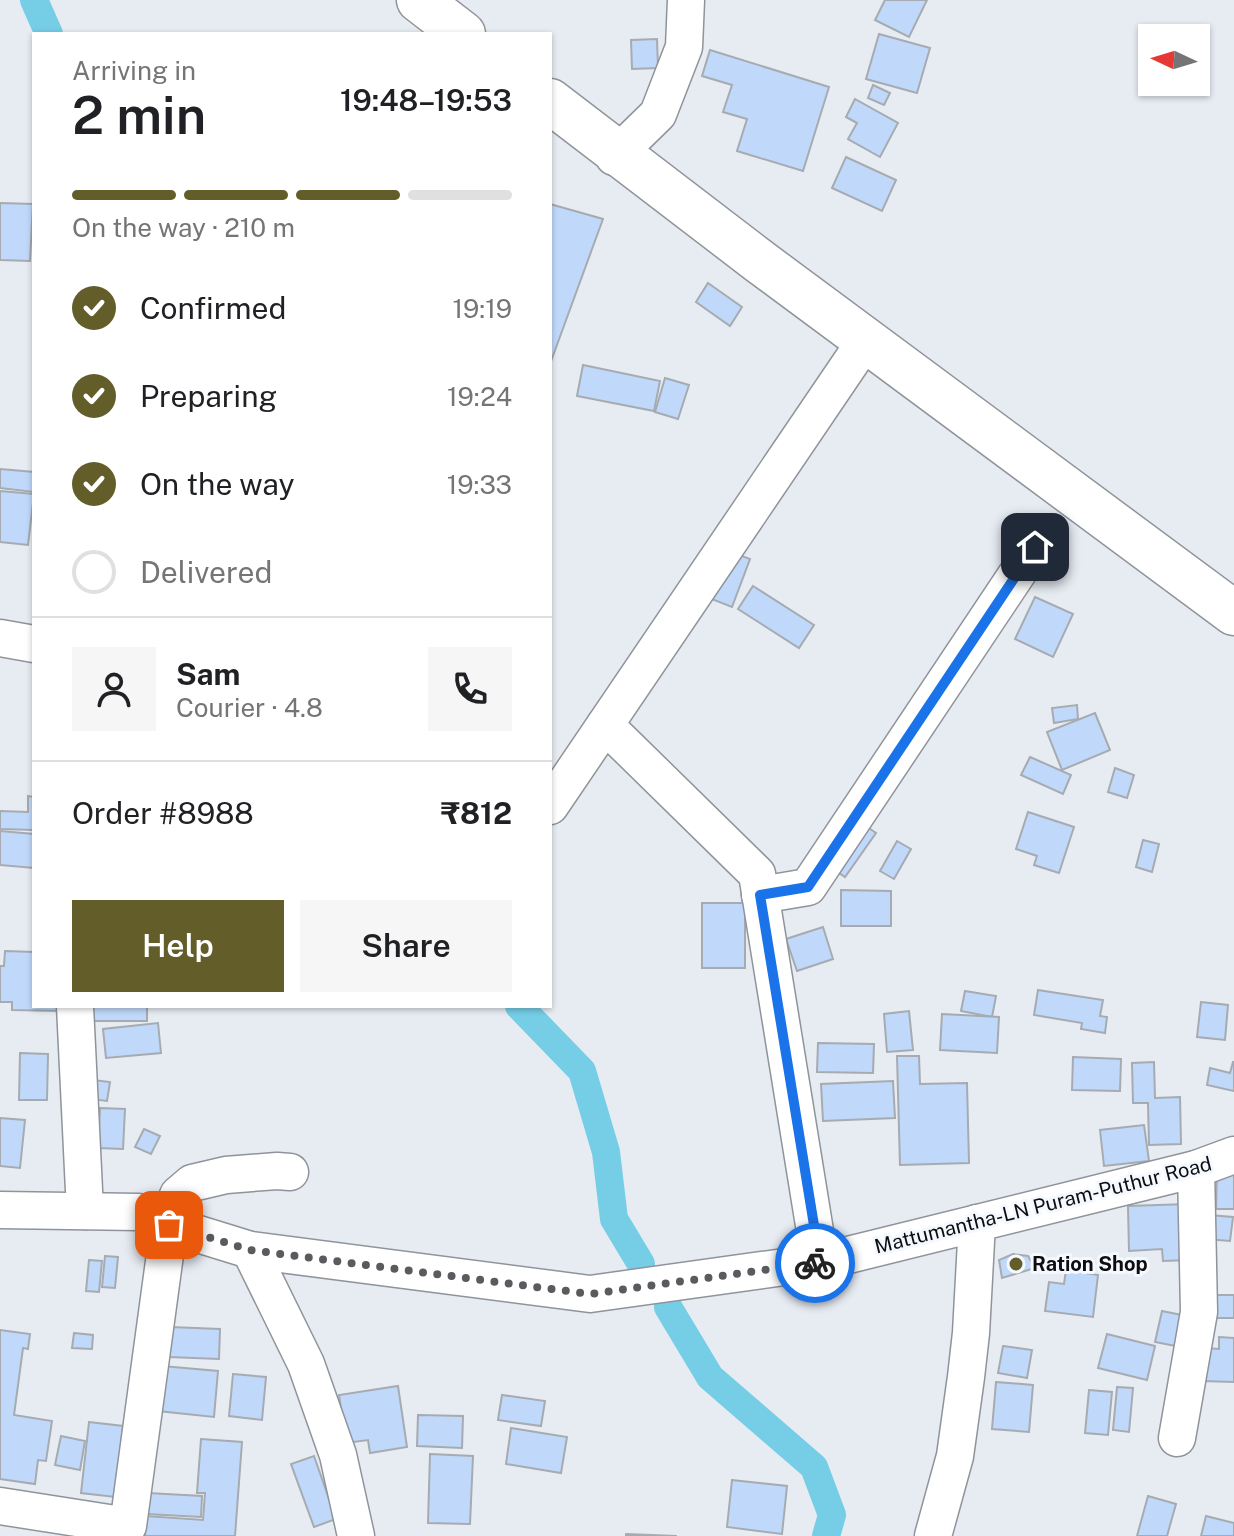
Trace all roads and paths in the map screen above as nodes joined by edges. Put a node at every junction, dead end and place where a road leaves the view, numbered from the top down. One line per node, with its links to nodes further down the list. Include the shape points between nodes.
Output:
1 (419, 0): 3 (main road)
2 (686, 0): 5 (street, via 684,47 658,114)
3 (460, 32)
4 (552, 103): 5 (main road)
5 (616, 155): 6 (main road)
6 (866, 340): 8 (main road); 11 (street)
7 (1035, 547): 13 (street, via 808,887)
8 (1234, 613)
9 (0, 638): 10 (street)
10 (32, 644)
11 (605, 725): 12 (street); 13 (street, via 757,874)
12 (552, 803)
13 (760, 895): 23 (street)
14 (75, 1008): 19 (street)
15 (1234, 1155): 16 (street, Mattumantha-LN Puram-Puthur Road)
16 (1196, 1169): 20 (street, Mattumantha-LN Puram-Puthur Road); 24 (street, via 1199,1312)
17 (290, 1172): 21 (street, via 226,1175 192,1183 178,1195)
18 (0, 1210): 19 (street, Mattumantha-LN Puram-Puthur Road)
19 (85, 1211): 21 (street, Mattumantha-LN Puram-Puthur Road, via 139,1212)
20 (977, 1223): 23 (street, Mattumantha-LN Puram-Puthur Road); 27 (street, via 963,1403)
21 (169, 1225): 22 (street, Mattumantha-LN Puram-Puthur Road); 25 (street, via 128,1526)
22 (250, 1250): 23 (street, Mattumantha-LN Puram-Puthur Road, via 590,1294); 26 (street, via 306,1364 338,1455)
23 (820, 1262)
24 (1177, 1438)
25 (0, 1506)
26 (356, 1536)
27 (933, 1536)

